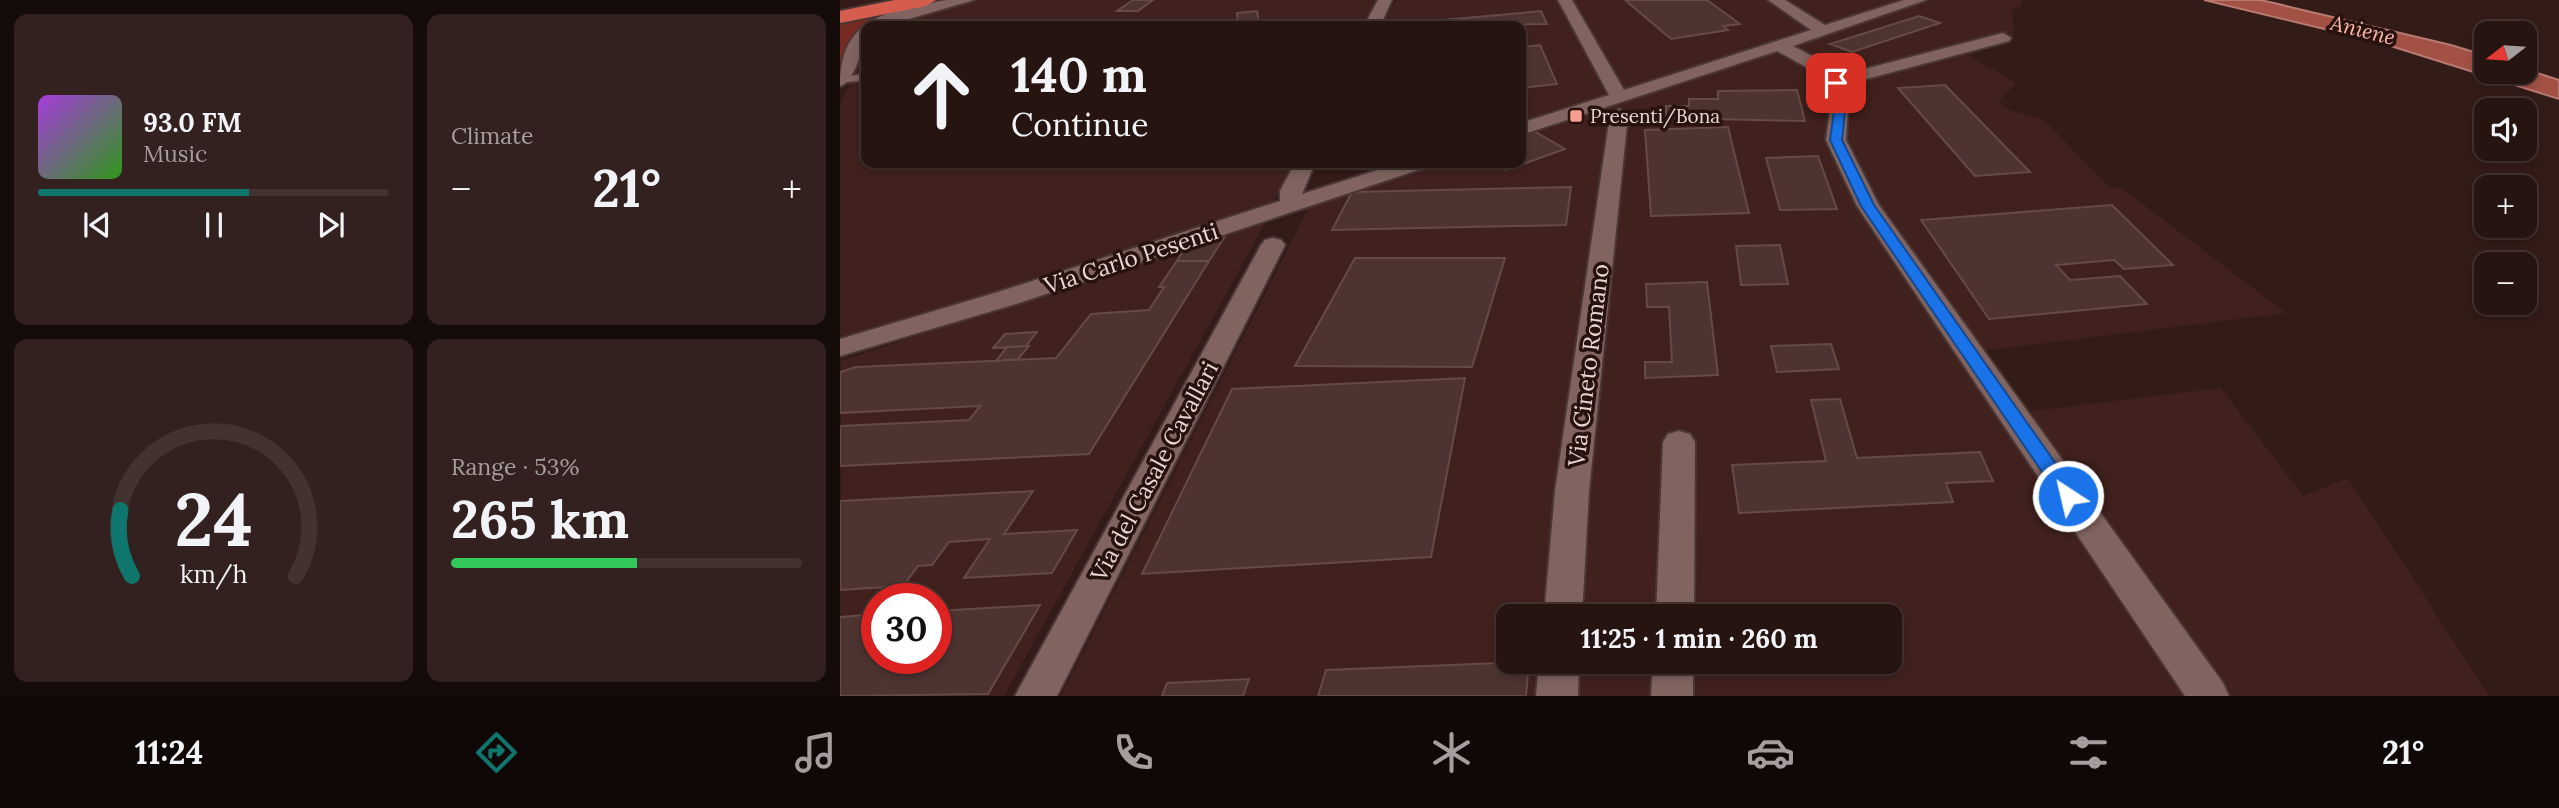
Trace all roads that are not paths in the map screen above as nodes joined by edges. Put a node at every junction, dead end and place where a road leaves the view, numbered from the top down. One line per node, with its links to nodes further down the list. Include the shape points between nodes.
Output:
1 (889, 0): 8 (highway)
2 (926, 0): 9 (highway)
3 (967, 0): 10 (street)
4 (1385, 0): 11 (street)
5 (1565, 0): 19 (street)
6 (1775, 0): 12 (street)
7 (1919, 0): 12 (street)
8 (840, 9)
9 (840, 17)
10 (884, 21)
11 (1374, 21)
12 (1823, 31): 15 (street)
13 (861, 37): 18 (street)
14 (2003, 38): 17 (street, via 1859,76 1843,71)
15 (1778, 45): 17 (street); 19 (street)
16 (861, 78): 18 (lane)
17 (1832, 78): 34 (street, via 1839,111 1836,140 1868,206)
18 (840, 81)
19 (1619, 106): 20 (street); 27 (street, Via Cineto Romano, via 1572,491)
20 (1526, 128)
21 (1302, 168): 23 (street, via 1291,191)
22 (1405, 168): 23 (street, Via Carlo Pesenti)
23 (1292, 205): 25 (street, Via Carlo Pesenti)
24 (1273, 245): 31 (street, Via del Casale Cavallari)
25 (841, 349)
26 (1679, 442): 28 (street)
27 (1564, 604)
28 (1675, 604)
29 (1558, 674): 32 (street)
30 (1673, 674): 33 (street)
31 (1036, 696)
32 (1557, 696)
33 (1672, 696)
34 (2208, 696)

